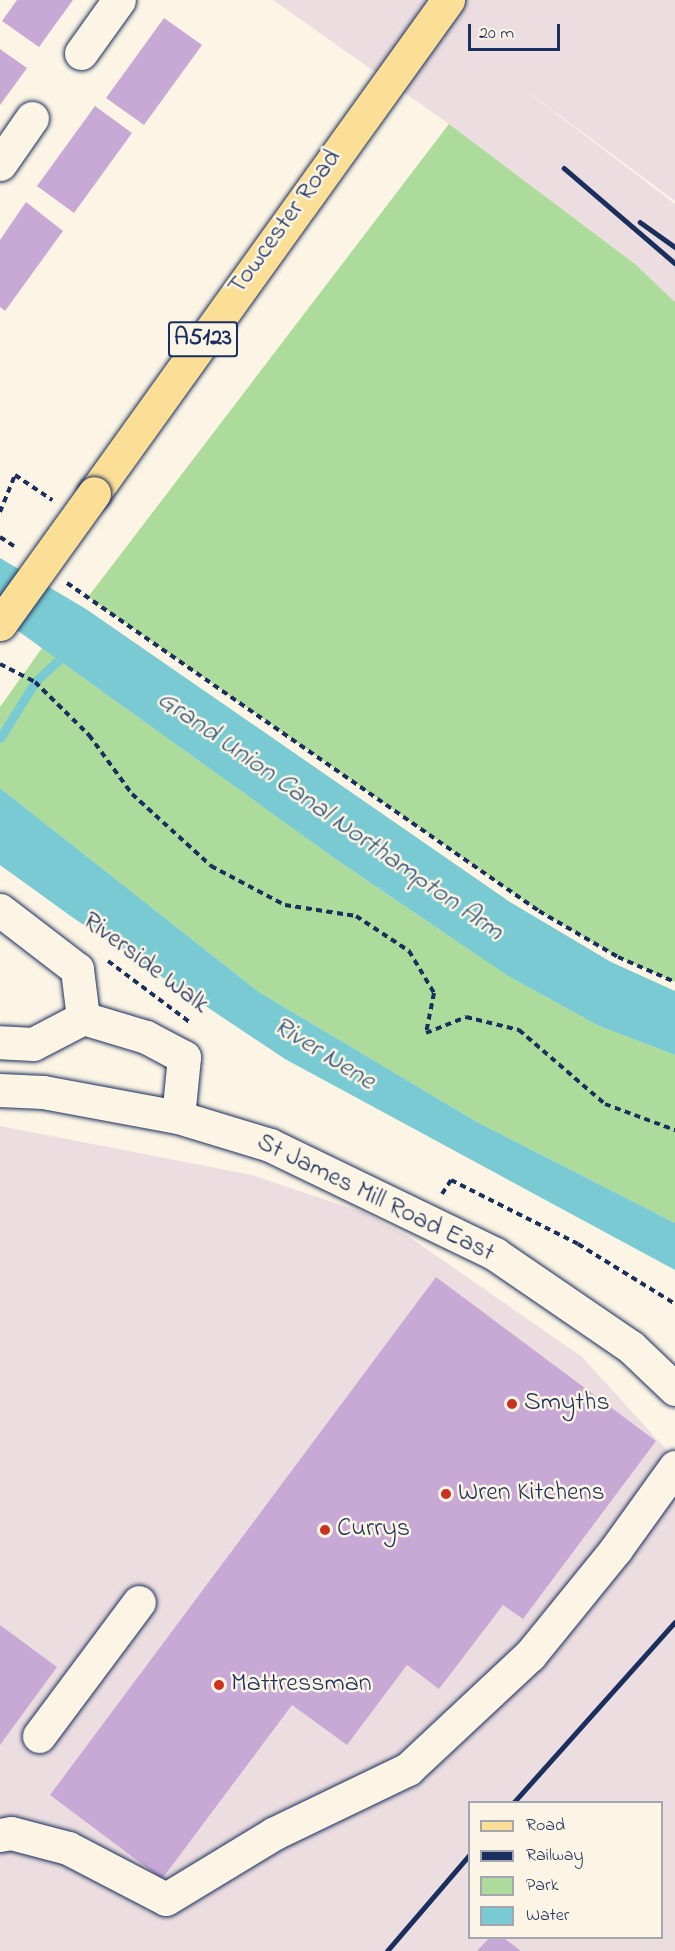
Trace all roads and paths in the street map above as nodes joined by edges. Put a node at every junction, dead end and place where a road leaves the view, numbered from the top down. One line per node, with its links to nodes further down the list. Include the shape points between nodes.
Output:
1 (119, 0): 3 (street)
2 (448, 0): 6 (main road, Towcester Road / A5123)
3 (81, 53)
4 (32, 118): 5 (street)
5 (0, 164)
6 (86, 506): 7 (path, via 15,475); 11 (main road, Towcester Road / A5123, bridge)
7 (0, 512)
8 (0, 537): 9 (path)
9 (20, 550)
10 (59, 577): 15 (path, via 539,911 618,957)
11 (0, 624)
12 (0, 664): 21 (path, via 35,682 89,735 132,794 211,866 285,904 356,916 410,951 434,993 426,1033 466,1017 519,1030 605,1104)
13 (0, 910): 16 (street, via 77,969)
14 (105, 958): 17 (path, Riverside Walk)
15 (675, 982)
16 (83, 1018): 18 (street, via 33,1044); 20 (street, via 146,1037 184,1057)
17 (196, 1026)
18 (0, 1042)
19 (0, 1090): 20 (street, St James Mill Road East, via 43,1092)
20 (178, 1117): 24 (street, St James Mill Road East, via 270,1144 495,1254 631,1347)
21 (675, 1130)
22 (439, 1199): 23 (path, via 451,1180 578,1244)
23 (675, 1304)
24 (675, 1389)
25 (675, 1467): 28 (street, via 616,1549 530,1656 408,1769 275,1833 166,1899 68,1848 11,1833)
26 (139, 1602): 27 (street)
27 (39, 1736)
28 (0, 1835)

